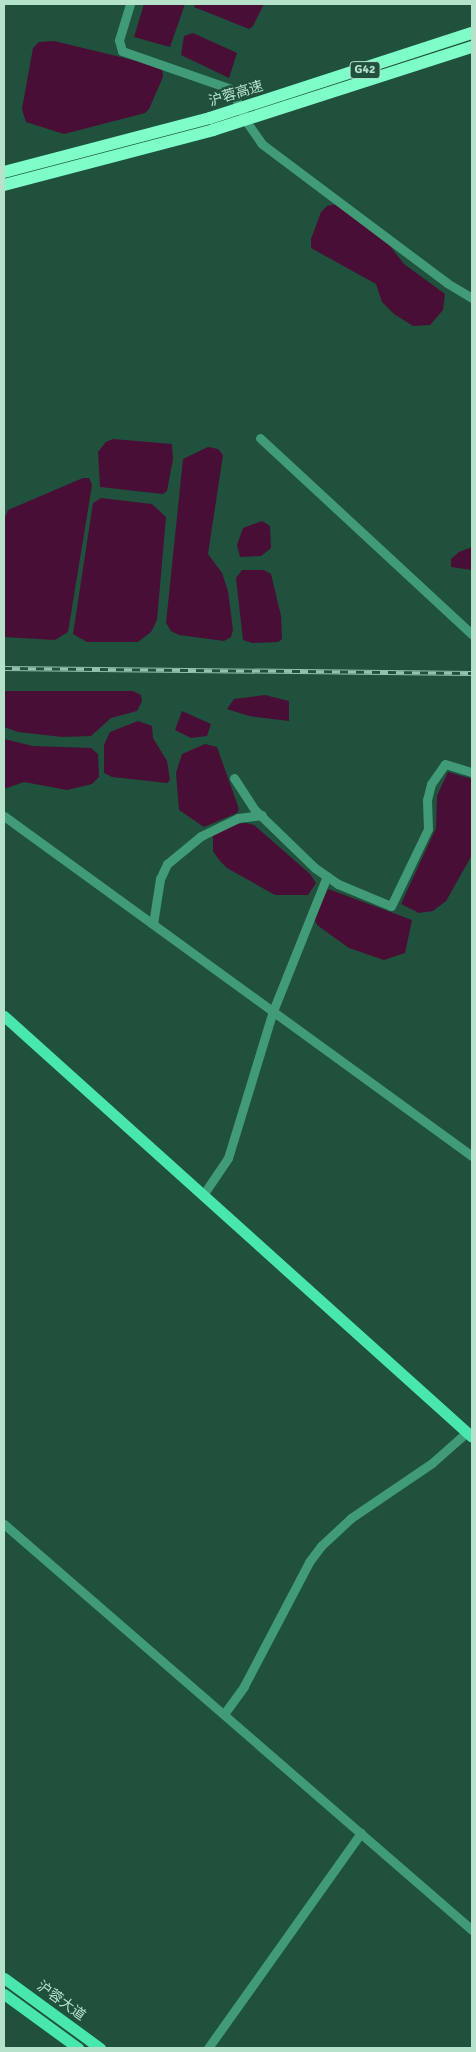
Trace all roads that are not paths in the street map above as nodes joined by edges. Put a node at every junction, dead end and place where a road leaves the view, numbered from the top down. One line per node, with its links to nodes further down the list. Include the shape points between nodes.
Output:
1 (130, 4): 8 (street, via 119,40 122,51 232,89 248,124 262,144 447,283)
2 (472, 33): 4 (highway, 沪蓉高速 / G42)
3 (472, 47): 4 (highway, 沪蓉高速 / G42)
4 (259, 110): 5 (highway, 沪蓉高速 / G42)
5 (191, 130): 6 (highway, 沪蓉高速 / G42); 7 (highway, 沪蓉高速 / G42)
6 (4, 172)
7 (4, 185)
8 (472, 298)
9 (260, 438): 10 (street)
10 (472, 634)
11 (472, 772): 15 (street, via 445,764 431,784 427,800 428,828 391,906)
12 (234, 778): 13 (street)
13 (262, 815): 15 (street); 16 (street, via 238,818 201,836 167,864 160,879)
14 (4, 816): 16 (street)
15 (327, 876): 17 (street)
16 (154, 924): 17 (street)
17 (273, 1011): 19 (street); 20 (street, via 228,1158)
18 (4, 1016): 20 (main road)
19 (472, 1156)
20 (204, 1195): 21 (main road)
21 (470, 1434): 23 (street, via 351,1518 321,1546 309,1562 244,1686)
22 (4, 1524): 23 (street)
23 (224, 1714): 24 (street)
24 (361, 1833): 25 (street); 30 (street)
25 (472, 1930)
26 (4, 1978): 29 (main road, 沪蓉大道)
27 (4, 1994): 28 (main road, 沪蓉大道)
28 (78, 2048)
29 (100, 2048)
30 (208, 2048)

